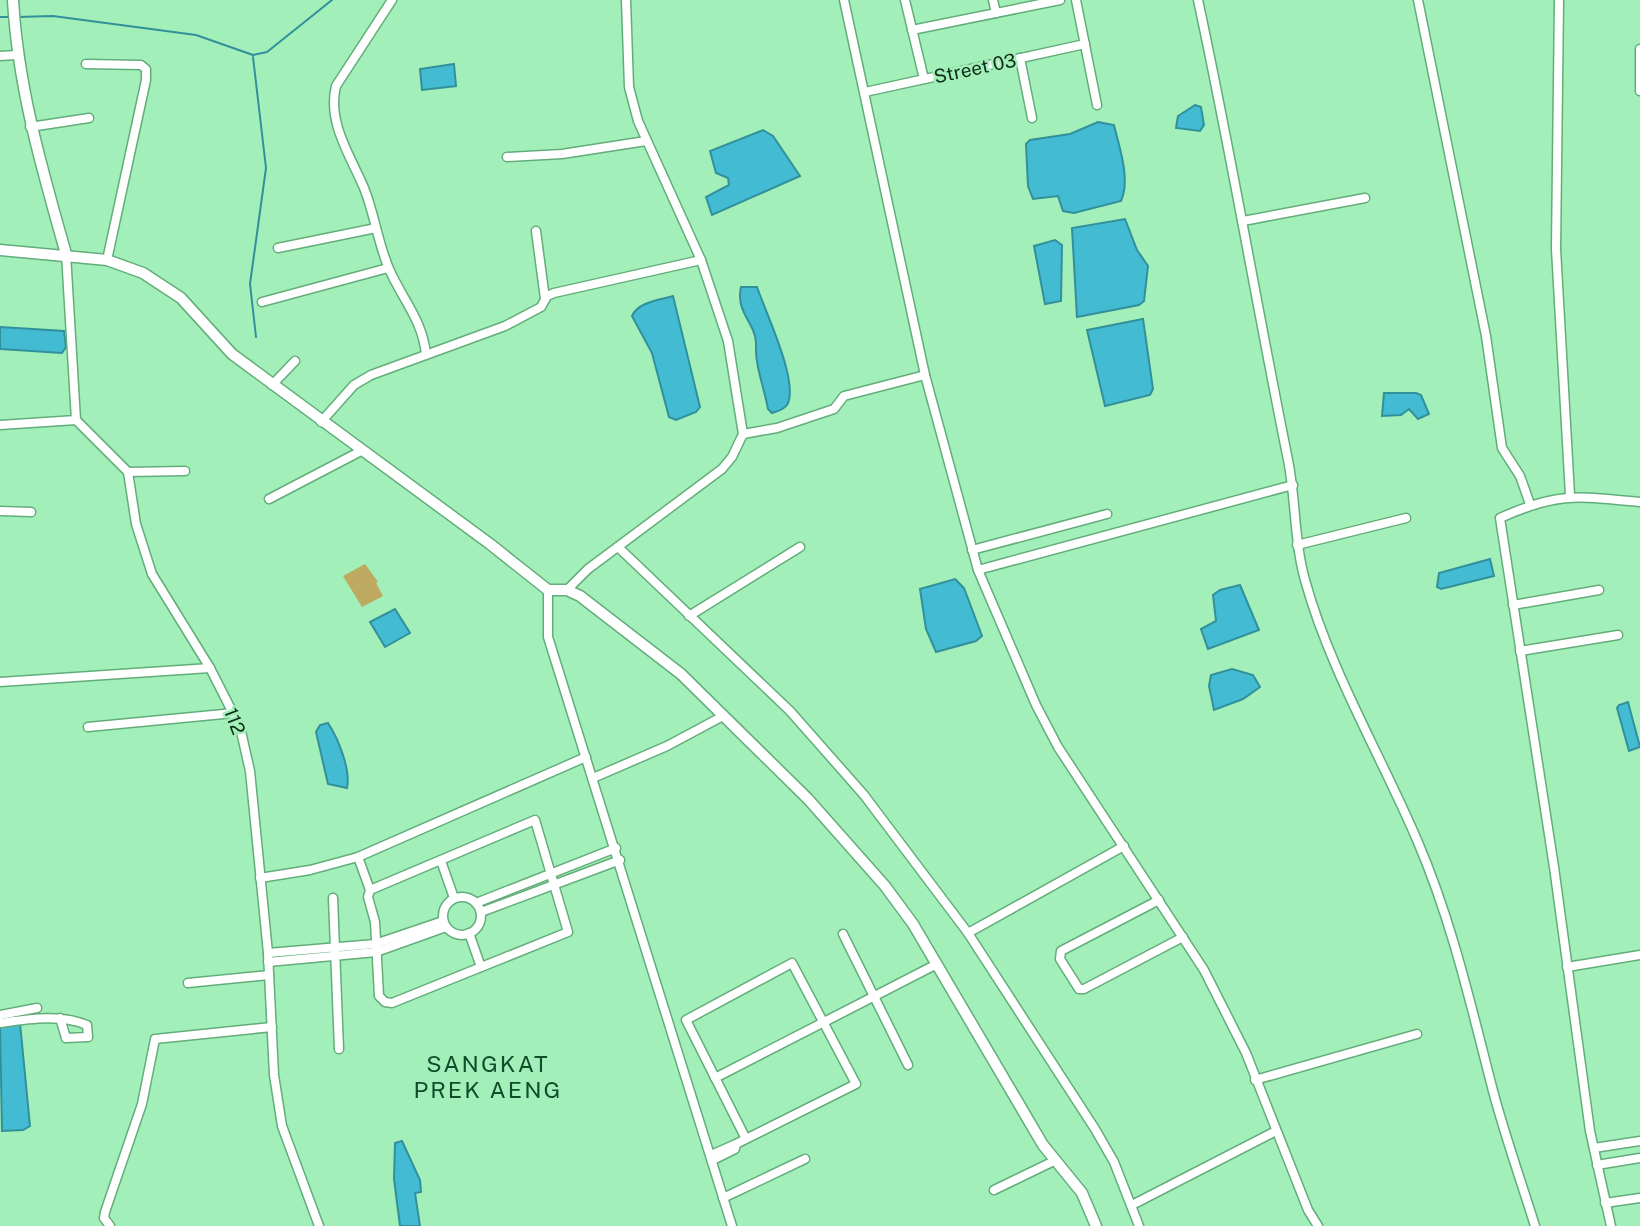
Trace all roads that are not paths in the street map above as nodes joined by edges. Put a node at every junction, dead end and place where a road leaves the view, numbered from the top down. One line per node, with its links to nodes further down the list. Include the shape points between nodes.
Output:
1 (392, 0): 31 (street, via 336,86 332,102)
2 (626, 0): 27 (street, via 629,87)
3 (845, 0): 22 (street)
4 (905, 0): 13 (street)
5 (993, 0): 12 (street)
6 (1060, 0): 12 (street)
7 (1076, 0): 14 (street)
8 (1198, 0): 30 (street)
9 (1418, 0): 56 (street, via 1486,336 1502,447)
10 (1559, 0): 53 (street, via 1556,249)
11 (13, 1): 16 (street)
12 (996, 13): 13 (street)
13 (912, 30): 20 (street)
14 (1085, 44): 18 (street, Street 03); 23 (street)
15 (1640, 49): 21 (street)
16 (16, 50): 17 (street); 26 (street)
17 (0, 56)
18 (1020, 58): 20 (street, Street 03); 25 (street)
19 (86, 64): 36 (street, via 141,65 146,69)
20 (924, 79): 22 (street, Street 03)
21 (1640, 91)
22 (865, 92): 43 (street)
23 (1097, 105)
24 (89, 118): 26 (street)
25 (1032, 118)
26 (30, 127): 35 (street)
27 (646, 141): 28 (street); 37 (street)
28 (507, 157)
29 (1365, 198): 30 (street)
30 (1243, 221): 52 (street)
31 (376, 228): 33 (street); 38 (street)
32 (536, 231): 39 (street)
33 (278, 248)
34 (0, 250): 35 (street)
35 (66, 254): 36 (street); 45 (street)
36 (107, 260): 44 (street, via 144,273 181,298 232,354)
37 (701, 260): 39 (street, via 554,293); 48 (street, via 728,341)
38 (388, 268): 40 (street); 41 (street, via 412,307 425,338)
39 (545, 299): 41 (street, via 541,307 505,326)
40 (262, 302)
41 (426, 355): 46 (street, via 354,385)
42 (295, 361): 44 (street)
43 (925, 375): 48 (street, via 844,396 834,410); 64 (street)
44 (272, 385): 46 (street)
45 (76, 420): 47 (street); 51 (street)
46 (321, 422): 49 (street)
47 (0, 425)
48 (743, 434): 62 (street, via 722,469)
49 (361, 451): 54 (street); 66 (street)
50 (185, 471): 51 (street)
51 (128, 472): 73 (street, 112, via 136,524 152,574)
52 (1293, 485): 61 (street); 65 (street)
53 (1570, 495): 55 (street); 56 (street)
54 (269, 499)
55 (1640, 502)
56 (1530, 504): 69 (street, via 1500,517)
57 (0, 511): 58 (street)
58 (31, 512)
59 (1107, 514): 64 (street)
60 (1406, 518): 61 (street)
61 (1297, 545): 139 (street, via 1334,656 1417,840 1460,956 1495,1096)
62 (618, 547): 67 (street); 70 (street)
63 (800, 547): 70 (street)
64 (972, 551): 65 (street)
65 (978, 570): 80 (street, via 1058,747)
66 (548, 590): 67 (street); 78 (street, via 548,637)
67 (568, 590): 76 (street, via 652,650)
68 (1599, 590): 69 (street)
69 (1513, 605): 72 (street)
70 (689, 616): 95 (street, via 811,734 864,795)
71 (1618, 635): 72 (street)
72 (1520, 650): 104 (street)
73 (210, 668): 74 (street); 75 (street, 112)
74 (0, 682)
75 (234, 713): 77 (street); 86 (street, 112, via 250,771)
76 (723, 716): 79 (street); 102 (street, via 852,847 913,925)
77 (88, 727)
78 (586, 757): 79 (street); 82 (street)
79 (593, 778): 81 (street)
80 (1124, 846): 91 (street); 95 (street)
81 (616, 848): 84 (street); 85 (street)
82 (358, 857): 86 (street); 88 (street)
83 (441, 860): 85 (street, via 534,820); 88 (street); 90 (street)
84 (620, 860): 87 (street); 123 (street)
85 (551, 873): 87 (street); 92 (street)
86 (260, 878): 101 (street, 112)
87 (555, 884): 92 (street); 103 (street, via 568,932)
88 (370, 890): 98 (street)
89 (333, 898): 99 (street)
90 (454, 898): 92 (street, via 465,897); 93 (street, via 445,905)
91 (1159, 900): 97 (street); 97 (street, via 1061,951 1060,959 1084,989)
92 (478, 907): 94 (street, via 479,925)
93 (444, 924): 94 (street, via 457,934); 98 (street)
94 (470, 933): 103 (street)
95 (968, 933): 132 (street, via 1095,1129)
96 (843, 934): 107 (street)
97 (1182, 937): 118 (street, via 1204,970)
98 (375, 948): 99 (street); 103 (street, via 379,996 385,1002)
99 (335, 952): 101 (street); 115 (street)
100 (1640, 955): 104 (street)
101 (268, 958): 105 (street, 112)
102 (937, 964): 107 (street); 126 (street, via 1015,1100)
103 (481, 967)
104 (1567, 967): 122 (street)
105 (269, 975): 106 (street); 113 (street, 112)
106 (188, 983)
107 (875, 998): 112 (street); 116 (street)
108 (37, 1009): 109 (street)
109 (0, 1015)
110 (60, 1018): 111 (street)
111 (0, 1023)
112 (824, 1023): 117 (street); 117 (street, via 792,963 686,1020); 120 (street, via 856,1084)
113 (272, 1027): 133 (street, via 155,1039 142,1104 105,1212); 134 (street, 112, via 282,1126)
114 (1417, 1034): 118 (street)
115 (339, 1049)
116 (908, 1065)
117 (715, 1078): 120 (street)
118 (1255, 1080): 119 (street)
119 (1276, 1131): 132 (street); 138 (street)
120 (746, 1139): 123 (street)
121 (1640, 1141): 122 (street)
122 (1594, 1148): 127 (street)
123 (712, 1158): 129 (street)
124 (1640, 1158): 127 (street)
125 (805, 1159): 129 (street)
126 (1056, 1160): 128 (street); 136 (street, via 1082,1193)
127 (1597, 1165): 131 (street)
128 (994, 1190)
129 (723, 1198): 135 (street)
130 (1640, 1198): 131 (street)
131 (1605, 1203): 140 (street)
132 (1132, 1205): 137 (street)
133 (110, 1226)
134 (319, 1226)
135 (732, 1226)
136 (1096, 1226)
137 (1139, 1226)
138 (1318, 1226)
139 (1535, 1226)
140 (1611, 1226)

